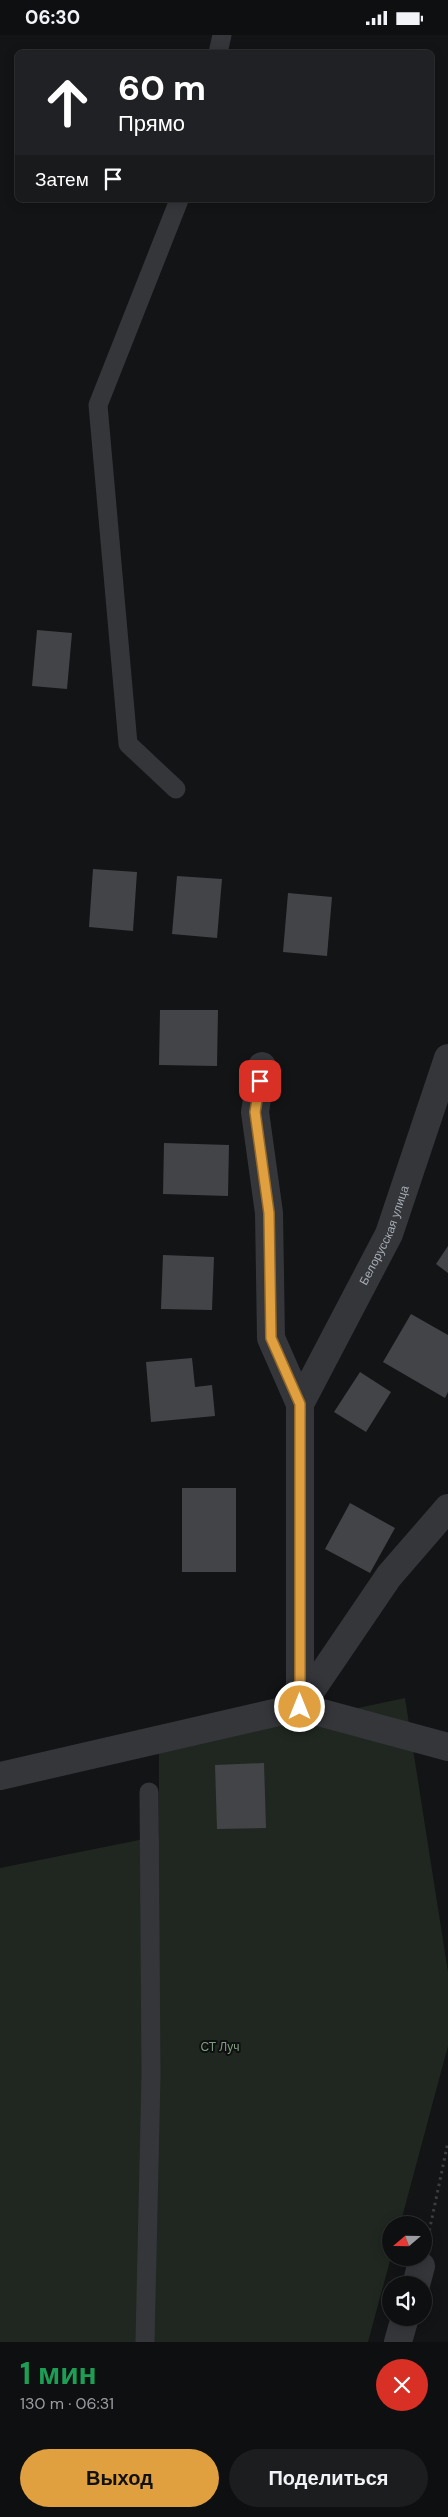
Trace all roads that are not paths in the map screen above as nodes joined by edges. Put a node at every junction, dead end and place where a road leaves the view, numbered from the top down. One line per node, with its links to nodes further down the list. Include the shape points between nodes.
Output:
1 (222, 35): 2 (lane)
2 (219, 50)
3 (178, 202): 4 (lane, via 98,405 128,744)
4 (176, 789)
5 (448, 1058): 7 (street, Белорусская улица, via 389,1234)
6 (262, 1066): 7 (street, via 255,1112 269,1213 271,1338)
7 (300, 1404): 9 (street)
8 (448, 1508): 9 (street, via 389,1576)
9 (300, 1707): 10 (street); 11 (street)
10 (448, 1747)
11 (0, 1776)
12 (149, 1792): 14 (lane, via 151,2075)
13 (402, 2326): 15 (street)
14 (145, 2342)
15 (398, 2342)

